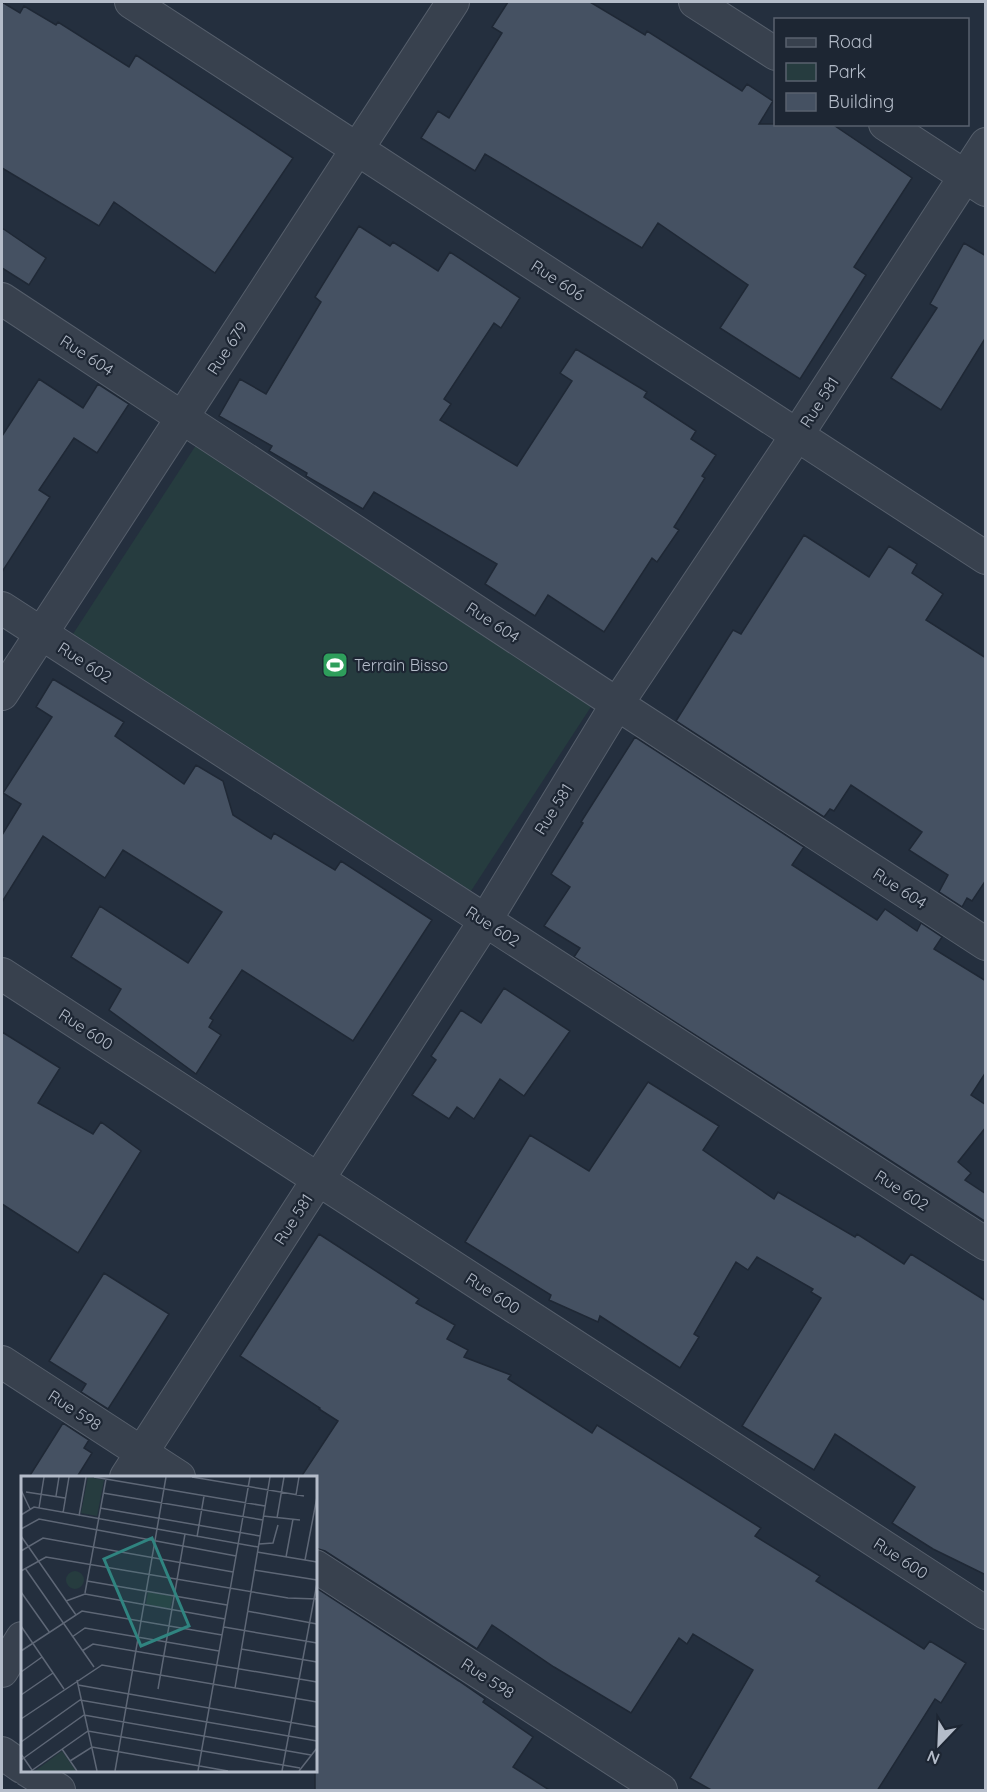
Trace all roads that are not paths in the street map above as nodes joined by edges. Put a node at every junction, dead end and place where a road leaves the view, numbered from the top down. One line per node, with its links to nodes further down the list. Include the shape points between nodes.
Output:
1 (131, 2): 7 (street, Rue 606)
2 (453, 2): 7 (street, Rue 679)
3 (695, 2): 4 (street)
4 (774, 53)
5 (888, 126): 8 (street)
6 (986, 144): 8 (street, Rue 581)
7 (357, 149): 10 (street, Rue 679); 11 (street, Rue 606)
8 (975, 183): 11 (street, Rue 581)
9 (2, 299): 10 (street, Rue 604)
10 (182, 418): 14 (street, Rue 679); 16 (street, Rue 604)
11 (797, 435): 12 (street, Rue 606); 16 (street, Rue 581)
12 (986, 558)
13 (2, 608): 14 (street, Rue 602)
14 (41, 634): 15 (street, Rue 679); 17 (street, Rue 602)
15 (2, 694)
16 (617, 704): 17 (street, Rue 581); 18 (street, Rue 604)
17 (484, 921): 20 (street, Rue 581); 21 (street, Rue 602)
18 (986, 944)
19 (2, 974): 20 (street, Rue 600)
20 (318, 1179): 23 (street, Rue 581); 26 (street, Rue 600)
21 (986, 1244)
22 (2, 1362): 23 (street, Rue 598)
23 (134, 1465): 24 (street, Rue 598)
24 (175, 1476)
25 (316, 1567): 33 (street, Rue 598)
26 (986, 1612)
27 (21, 1640): 28 (street)
28 (2, 1671)
29 (2, 1753): 30 (street)
30 (21, 1766)
31 (29, 1771): 32 (street)
32 (59, 1791)
33 (661, 1791)

